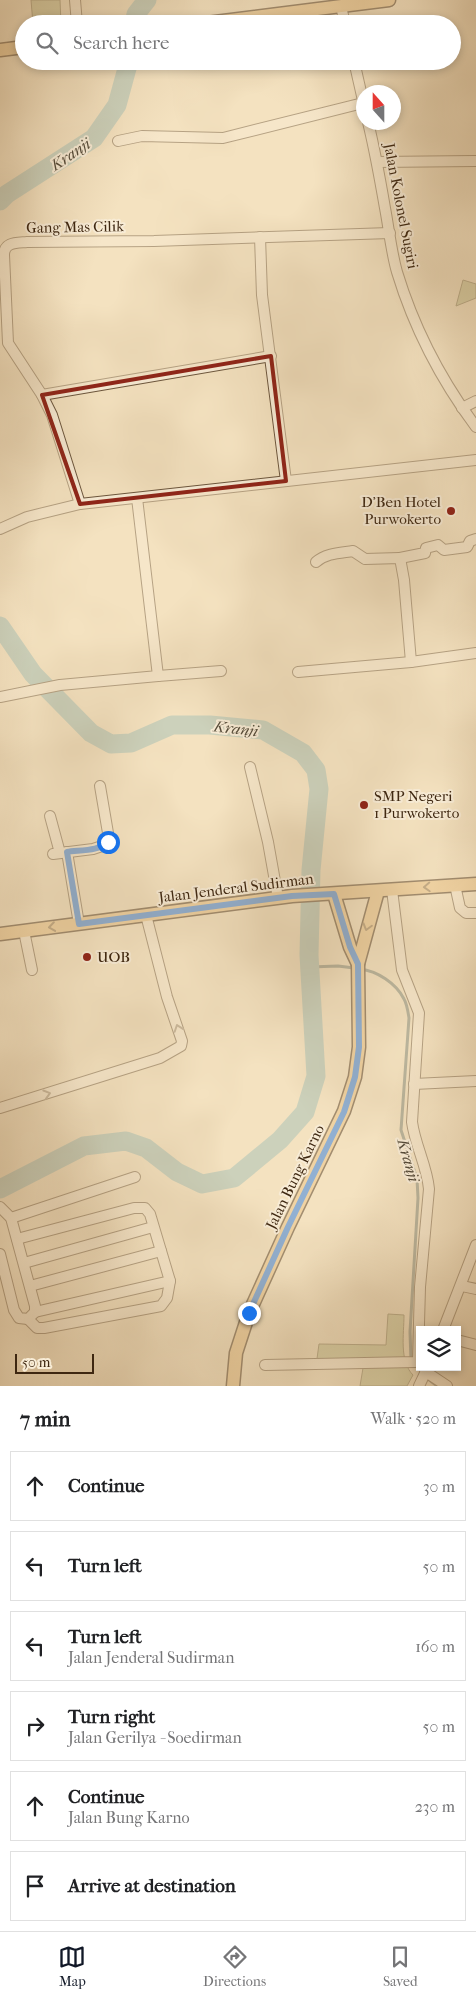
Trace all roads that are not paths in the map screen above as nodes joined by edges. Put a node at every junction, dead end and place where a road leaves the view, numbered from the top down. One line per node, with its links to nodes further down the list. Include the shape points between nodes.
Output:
1 (75, 0): 5 (street)
2 (389, 0): 4 (main road)
3 (319, 4): 4 (main road); 6 (main road)
4 (341, 6): 7 (street)
5 (76, 15)
6 (252, 15)
7 (343, 15)
8 (15, 48): 9 (main road)
9 (0, 50)
10 (356, 70): 11 (street)
11 (359, 85)
12 (356, 106): 14 (street, via 223,138 142,136)
13 (370, 130): 16 (street, Jalan Kolonel Sugiri)
14 (118, 141)
15 (476, 161): 16 (street)
16 (378, 162): 17 (street, Jalan Kolonel Sugiri)
17 (390, 233): 18 (street, Gang Mas Cilik); 22 (street, Jalan Kolonel Sugiri, via 397,272 415,323 432,359)
18 (260, 237): 19 (street, via 262,295); 20 (street, Gang Mas Cilik, via 27,242 6,246 8,343)
19 (271, 356): 20 (street); 25 (street)
20 (42, 395): 27 (street, Gang Mas Cilik, via 52,415)
21 (476, 401): 22 (street)
22 (462, 408): 23 (street, Jalan Kolonel Sugiri)
23 (476, 427)
24 (476, 460): 25 (street)
25 (288, 481): 26 (street)
26 (137, 498): 27 (street); 36 (street)
27 (80, 504): 28 (street, via 27,517)
28 (0, 529)
29 (476, 539): 30 (street, via 470,541 468,547 444,550 438,545 426,548 425,553)
30 (400, 558): 31 (street, via 365,559 353,552 329,554); 33 (street)
31 (316, 562)
32 (476, 653): 33 (street)
33 (411, 662): 35 (street)
34 (221, 671): 36 (street)
35 (298, 672)
36 (158, 676): 37 (street, via 37,688)
37 (0, 697)
38 (250, 767): 47 (street)
39 (100, 786): 41 (street, via 108,844)
40 (50, 816): 41 (street)
41 (60, 853): 50 (street)
42 (476, 884): 43 (main road, Jalan Jenderal Sudirman)
43 (456, 885): 45 (main road, Jalan Jenderal Sudirman, one-way to 45); 48 (street, via 460,908 466,913)
44 (378, 890): 45 (main road, Jalan Jenderal Sudirman); 46 (main road, Jalan Jenderal Sudirman); 54 (main road, one-way to 54)
45 (392, 890): 56 (street, via 402,970 419,1013)
46 (330, 894): 47 (main road, Jalan Jenderal Sudirman); 54 (main road)
47 (278, 898): 49 (main road, Jalan Jenderal Sudirman)
48 (476, 913)
49 (146, 915): 50 (main road, Jalan Jenderal Sudirman); 57 (street, one-way to 49, via 160,1058 181,1046)
50 (79, 924): 51 (main road, Jalan Jenderal Sudirman, one-way to 51)
51 (24, 931): 52 (main road, Jalan Jenderal Sudirman); 53 (street)
52 (0, 934)
53 (32, 970)
54 (358, 970): 80 (main road, Jalan Bung Karno, via 359,1047 355,1077 344,1112 249,1313 236,1353)
55 (476, 1081): 56 (street)
56 (414, 1084): 72 (street, via 412,1128 429,1189 420,1287)
57 (0, 1108)
58 (135, 1177): 60 (street)
59 (0, 1207): 60 (street)
60 (11, 1218): 62 (street)
61 (153, 1227): 62 (street, via 150,1214 144,1208 134,1208); 64 (street); 66 (street)
62 (17, 1239): 66 (street)
63 (476, 1245): 69 (street)
64 (161, 1251): 67 (street); 68 (street)
65 (0, 1254): 71 (street, via 14,1310 19,1318)
66 (24, 1263): 68 (street)
67 (170, 1280): 71 (street); 71 (street, via 167,1298 161,1306 44,1328 37,1328)
68 (30, 1286): 71 (street, via 35,1306)
69 (462, 1286): 70 (street); 73 (street)
70 (476, 1289)
71 (31, 1316)
72 (420, 1326)
73 (445, 1326)
74 (461, 1341): 75 (street)
75 (476, 1345)
76 (265, 1365): 77 (street)
77 (416, 1366)
78 (420, 1371): 81 (street)
79 (428, 1371): 82 (street)
80 (234, 1386)
81 (419, 1386)
82 (447, 1386)

